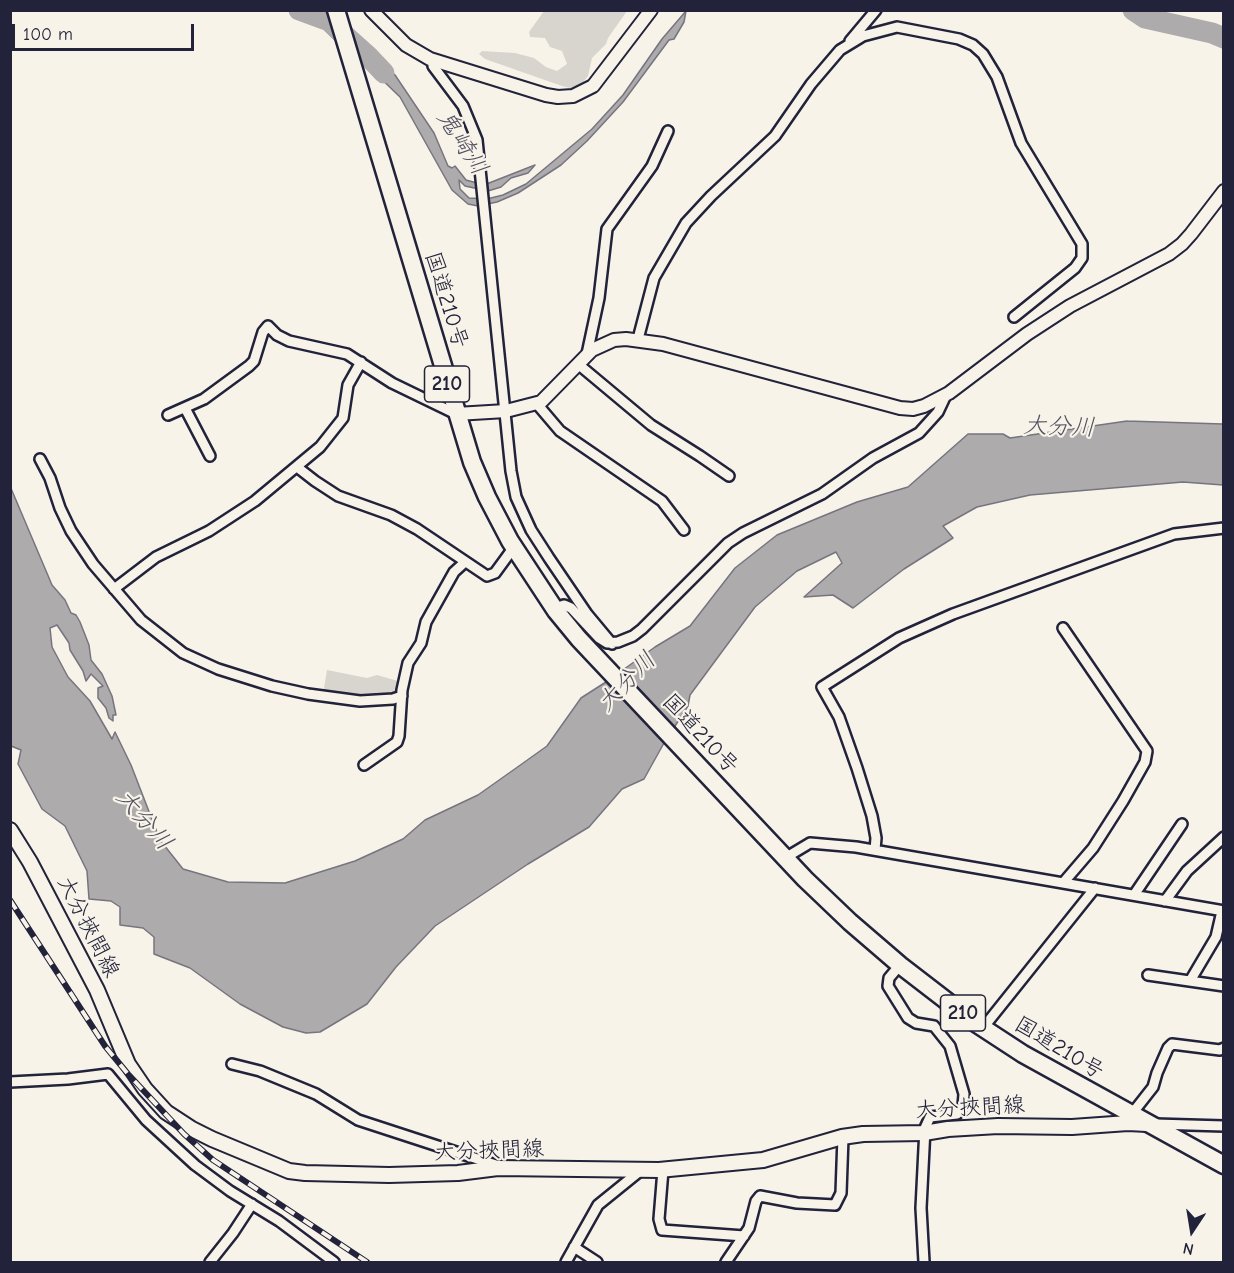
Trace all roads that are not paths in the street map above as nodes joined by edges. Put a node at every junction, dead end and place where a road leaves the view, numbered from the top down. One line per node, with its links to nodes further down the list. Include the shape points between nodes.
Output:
1 (371, 10): 6 (street, via 406,45)
2 (651, 10): 6 (street, via 593,86 573,96 546,95)
3 (876, 10): 5 (street)
4 (337, 15): 18 (highway, 国道210号 / 210)
5 (846, 45): 9 (street, via 874,32 906,27 966,41 993,67 1021,143 1079,237 1083,251 1075,268); 10 (street, via 826,64 775,136 700,207 680,232 654,278)
6 (433, 60): 17 (street, via 433,66 463,106 477,140)
7 (668, 131): 11 (street, via 652,166 607,229 600,292)
8 (1224, 191): 14 (street, via 1182,244 1169,254 1085,297)
9 (1014, 317)
10 (638, 339): 11 (street, via 614,340); 14 (street, via 900,408 924,406)
11 (587, 354): 13 (street)
12 (361, 362): 16 (street, via 343,352 289,341 267,326 249,366 214,393); 18 (street, via 392,383); 22 (street, via 348,385 344,418)
13 (578, 364): 15 (street); 23 (street, via 651,425)
14 (946, 395): 31 (street, via 938,412 919,433 873,458 822,494 735,538 639,632)
15 (537, 404): 17 (street); 25 (street, via 560,431 662,501)
16 (185, 408): 19 (street); 20 (street)
17 (506, 411): 18 (street); 31 (street, via 513,483 522,513 571,592)
18 (456, 414): 26 (highway, 国道210号 / 210, via 479,480)
19 (168, 415)
20 (210, 456)
21 (40, 459): 28 (street, via 71,531)
22 (297, 467): 27 (street, via 338,496 407,523); 28 (street, via 233,516 156,557)
23 (729, 476)
24 (1224, 528): 37 (street, via 1174,534 953,614 899,638 822,687 839,717 857,768 872,816)
25 (684, 530)
26 (514, 547): 27 (street, via 490,576); 29 (highway, 国道210号 / 210)
27 (465, 562): 32 (street, via 454,572 426,622 421,643 406,669)
28 (114, 590): 32 (street, via 169,643 205,664 308,694 360,701)
29 (555, 608): 31 (street, via 571,608 603,641); 38 (highway, 国道210号 / 210)
30 (1063, 628): 39 (street, via 1147,752 1145,762 1093,848)
31 (612, 644)
32 (402, 696): 33 (street, via 397,742)
33 (364, 765)
34 (1182, 824): 41 (street)
35 (10, 830): 58 (main road, 大分挾間線, via 97,990 128,1064 145,1089 175,1119 212,1139 297,1172 450,1174)
36 (1224, 837): 42 (street, via 1187,871)
37 (875, 850): 38 (street, via 810,843); 39 (street)
38 (785, 858): 44 (highway, 国道210号 / 210)
39 (1063, 883): 40 (street)
40 (1095, 888): 41 (street); 48 (street)
41 (1134, 895): 42 (street)
42 (1165, 901): 43 (street)
43 (1223, 911): 46 (street, via 1216,937)
44 (900, 965): 48 (highway, 国道210号 / 210); 55 (street, via 889,978 888,986 908,1018 934,1026 944,1037 964,1094 963,1106 957,1114 930,1117)
45 (1148, 975): 46 (street)
46 (1190, 981): 47 (street)
47 (1224, 986)
48 (982, 1028): 52 (highway, 国道210号 / 210)
49 (1224, 1048): 52 (street, via 1172,1044 1153,1087)
50 (232, 1064): 58 (street, via 316,1094 358,1120)
51 (10, 1082): 61 (street, via 108,1074 167,1140 207,1174)
52 (1131, 1115): 53 (highway, 国道210号 / 210)
53 (1147, 1124): 54 (street); 55 (main road, 大分挾間線, via 988,1126); 57 (highway, 国道210号 / 210)
54 (1224, 1126)
55 (924, 1133): 56 (main road, 大分挾間線); 69 (street)
56 (843, 1137): 59 (main road, 大分挾間線, via 763,1160); 62 (street, via 841,1193 835,1204 760,1196)
57 (1224, 1165)
58 (504, 1168): 60 (main road, 大分挾間線)
59 (663, 1170): 60 (main road, 大分挾間線); 62 (street, via 659,1219 662,1230)
60 (640, 1171): 63 (street, via 598,1205)
61 (252, 1204): 64 (street); 65 (street)
62 (744, 1236): 68 (street)
63 (574, 1247): 66 (street); 67 (street)
64 (210, 1263)
65 (334, 1263)
66 (566, 1263)
67 (597, 1263)
68 (726, 1263)
69 (924, 1263)

